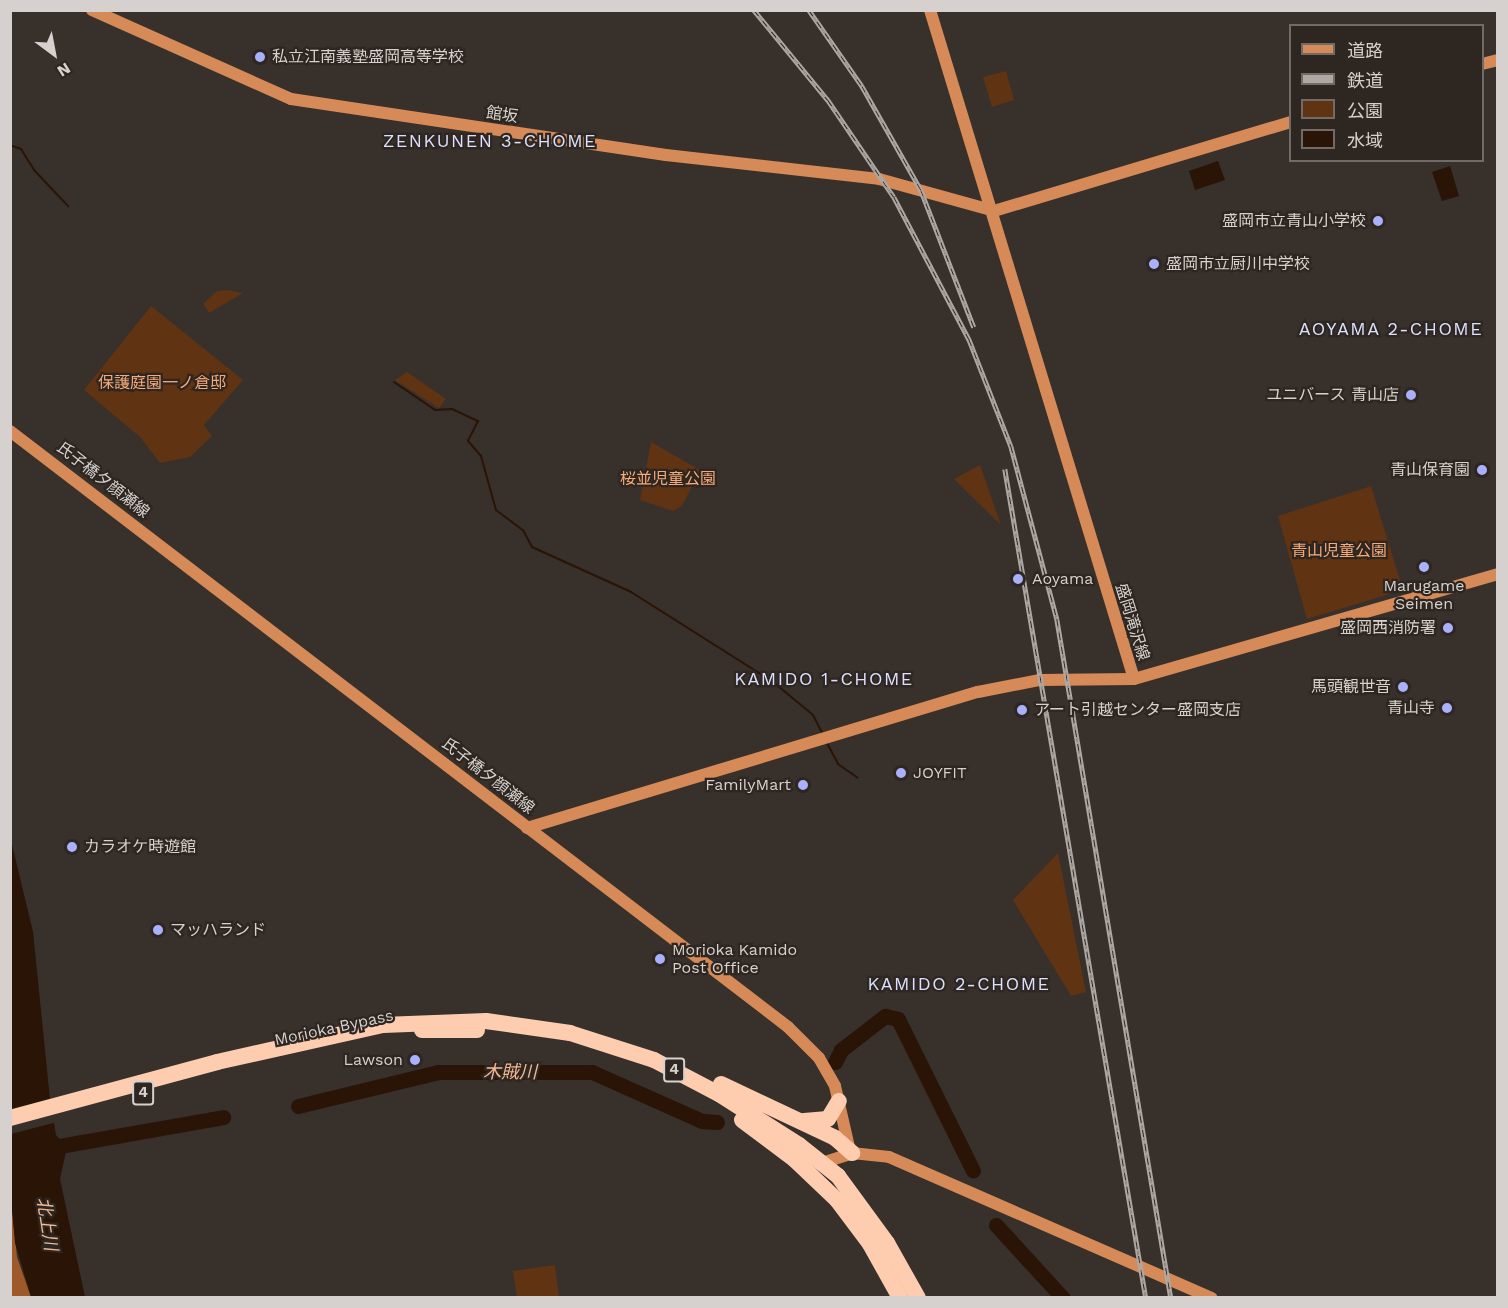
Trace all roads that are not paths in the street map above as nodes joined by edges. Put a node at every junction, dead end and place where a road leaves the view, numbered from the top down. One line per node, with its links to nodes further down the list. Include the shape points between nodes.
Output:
1 (92, 10): 4 (main road, 館坂, via 300,101 666,156 879,179)
2 (930, 10): 4 (main road, 盛岡滝沢線)
3 (1289, 122): 4 (main road)
4 (994, 211): 7 (main road, 盛岡滝沢線)
5 (10, 431): 8 (main road, 氏子橋夕顔瀬線)
6 (1497, 574): 7 (main road, 盛岡滝沢線)
7 (1134, 680): 8 (main road, via 1039,680 987,690)
8 (527, 828): 10 (main road, 氏子橋夕顔瀬線, via 788,1027 819,1058)
9 (486, 1021): 11 (highway, Morioka Bypass / 4, via 445,1019 328,1035); 12 (highway, via 566,1025 646,1049); 17 (highway, Morioka Bypass / 4, via 570,1033 654,1060 719,1094)
10 (839, 1101): 12 (highway, via 834,1114 820,1122); 15 (main road, 氏子橋夕顔瀬線, via 843,1136)
11 (64, 1108): 13 (highway, Morioka Bypass / 4); 14 (highway, Morioka Bypass / 4); 16 (highway, Morioka Bypass / 4, via 372,1035 476,1030 561,1041 639,1063 720,1104)
12 (788, 1116): 15 (highway, via 836,1138)
13 (10, 1118)
14 (10, 1128)
15 (852, 1153): 17 (main road); 18 (main road); 22 (main road, via 889,1157)
16 (795, 1160): 17 (main road); 19 (highway, Morioka Bypass / 4)
17 (824, 1165): 18 (highway, Morioka Bypass / 4)
18 (838, 1176): 19 (main road); 21 (highway, Morioka Bypass / 4, via 904,1271)
19 (837, 1200): 20 (highway, Morioka Bypass / 4)
20 (899, 1295)
21 (918, 1298)
22 (1212, 1298)

